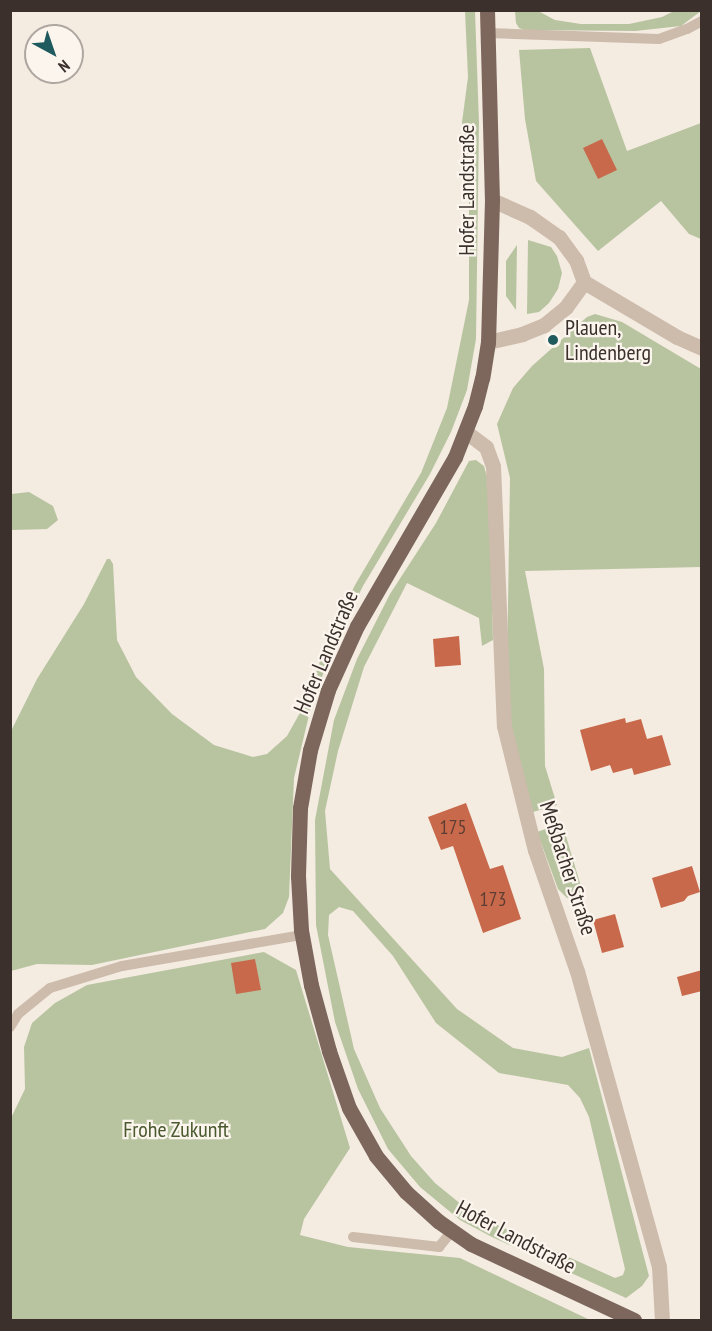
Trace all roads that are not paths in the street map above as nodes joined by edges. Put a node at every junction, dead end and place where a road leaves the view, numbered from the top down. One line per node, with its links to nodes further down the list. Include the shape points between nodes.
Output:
1 (487, 10): 3 (main road, Hofer Landstraße)
2 (702, 21): 3 (lane, via 659,39)
3 (488, 33): 4 (main road, Hofer Landstraße)
4 (492, 200): 5 (street, via 530,217 559,237 576,260); 6 (main road, Hofer Landstraße)
5 (584, 282): 6 (street, via 566,307 544,324); 7 (street)
6 (488, 342): 8 (main road, Hofer Landstraße)
7 (702, 348)
8 (466, 432): 9 (main road, Hofer Landstraße, via 357,626 328,690 310,750 300,808 297,876); 14 (street, Meßbacher Straße, via 486,447 493,466 504,726 535,850 577,971 659,1267)
9 (302, 936): 10 (lane, via 122,966 50,988 18,1014); 11 (main road, Hofer Landstraße, via 329,1051 349,1108 376,1156 398,1183)
10 (10, 1027)
11 (452, 1232): 12 (lane, via 439,1247); 13 (main road, Hofer Landstraße)
12 (353, 1237)
13 (634, 1320)
14 (662, 1320)

